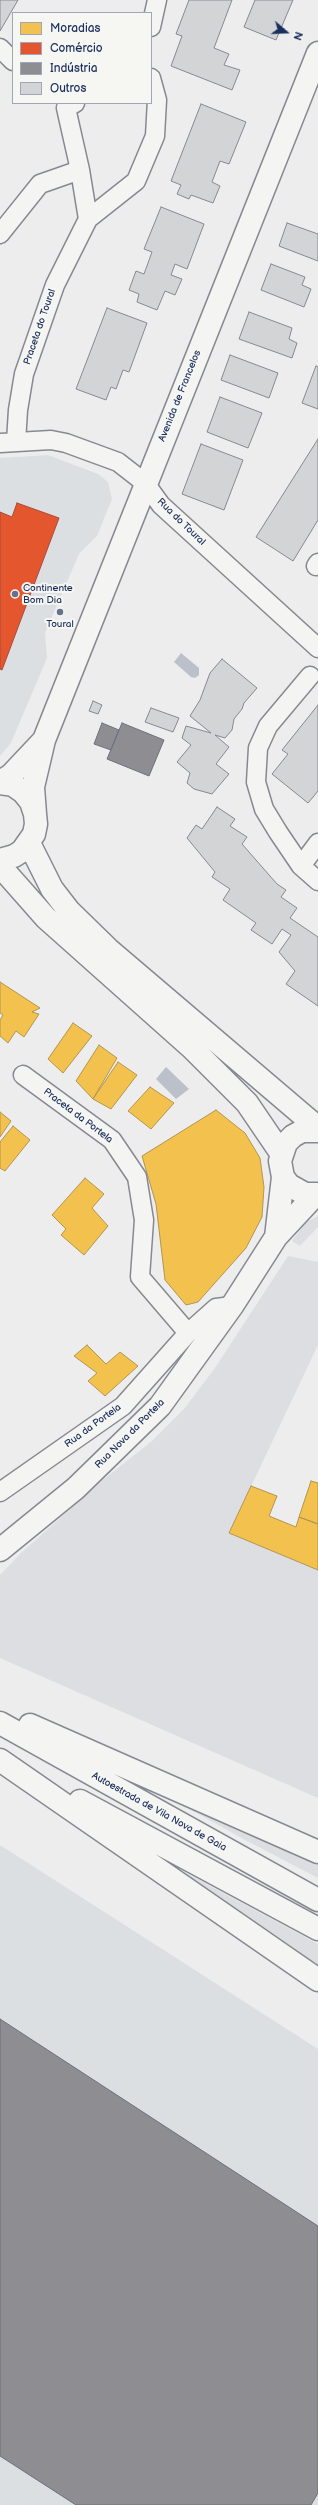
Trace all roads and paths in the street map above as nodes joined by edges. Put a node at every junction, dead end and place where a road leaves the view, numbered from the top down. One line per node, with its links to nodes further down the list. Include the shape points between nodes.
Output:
1 (157, 0): 2 (street)
2 (152, 22)
3 (0, 48): 5 (street)
4 (318, 53): 12 (main road, Avenida de Francelos)
5 (12, 59)
6 (152, 82): 9 (street, Praceta do Toural, via 157,100 155,136 136,181)
7 (67, 105): 8 (street)
8 (80, 170): 9 (street); 10 (street, via 40,184)
9 (88, 219): 11 (street, Praceta do Toural, via 55,285 24,374)
10 (0, 234)
11 (8, 442): 12 (street, Rua do Toural, via 66,442 118,462)
12 (145, 483): 13 (street, Rua do Toural, via 161,506); 15 (main road, Avenida de Francelos)
13 (318, 648)
14 (310, 676): 22 (street, via 268,726 258,748 256,782 264,809)
15 (44, 740): 16 (main road, Avenida de Francelos, via 11,775); 17 (main road, Avenida de Francelos, via 33,787)
16 (0, 782): 17 (main road, via 13,785 23,792 31,802)
17 (35, 814): 18 (main road, Avenida de Francelos, via 34,834)
18 (29, 843): 20 (main road, via 14,856); 25 (main road, via 52,889 79,921 108,949)
19 (318, 843): 22 (street)
20 (0, 860)
21 (0, 866): 26 (main road, via 46,918 192,1048 247,1103)
22 (301, 866): 23 (street)
23 (318, 881)
24 (23, 1075): 31 (street, Praceta da Portela, via 112,1140 137,1176 144,1220 140,1277)
25 (318, 1129): 26 (main road, via 293,1136)
26 (281, 1153): 27 (main road, Rua Nova da Portela)
27 (283, 1178): 28 (main road, via 296,1191); 29 (main road, Rua Nova da Portela)
28 (316, 1194): 29 (main road, Rua Nova da Portela)
29 (276, 1237): 30 (main road, Rua Nova da Portela)
30 (232, 1306): 31 (street, Rua da Portela, via 216,1308); 33 (main road, Rua Nova da Portela, via 160,1406 76,1488)
31 (188, 1334): 32 (street, Rua da Portela, via 122,1406)
32 (0, 1492)
33 (0, 1550)
34 (0, 1712): 37 (main road)
35 (0, 1723): 38 (main road, Autoestrada de Vila Nova de Gaia)
36 (0, 1759): 39 (main road); 40 (main road)
37 (318, 1852)
38 (318, 1900)
39 (318, 1929)
40 (318, 1980)

